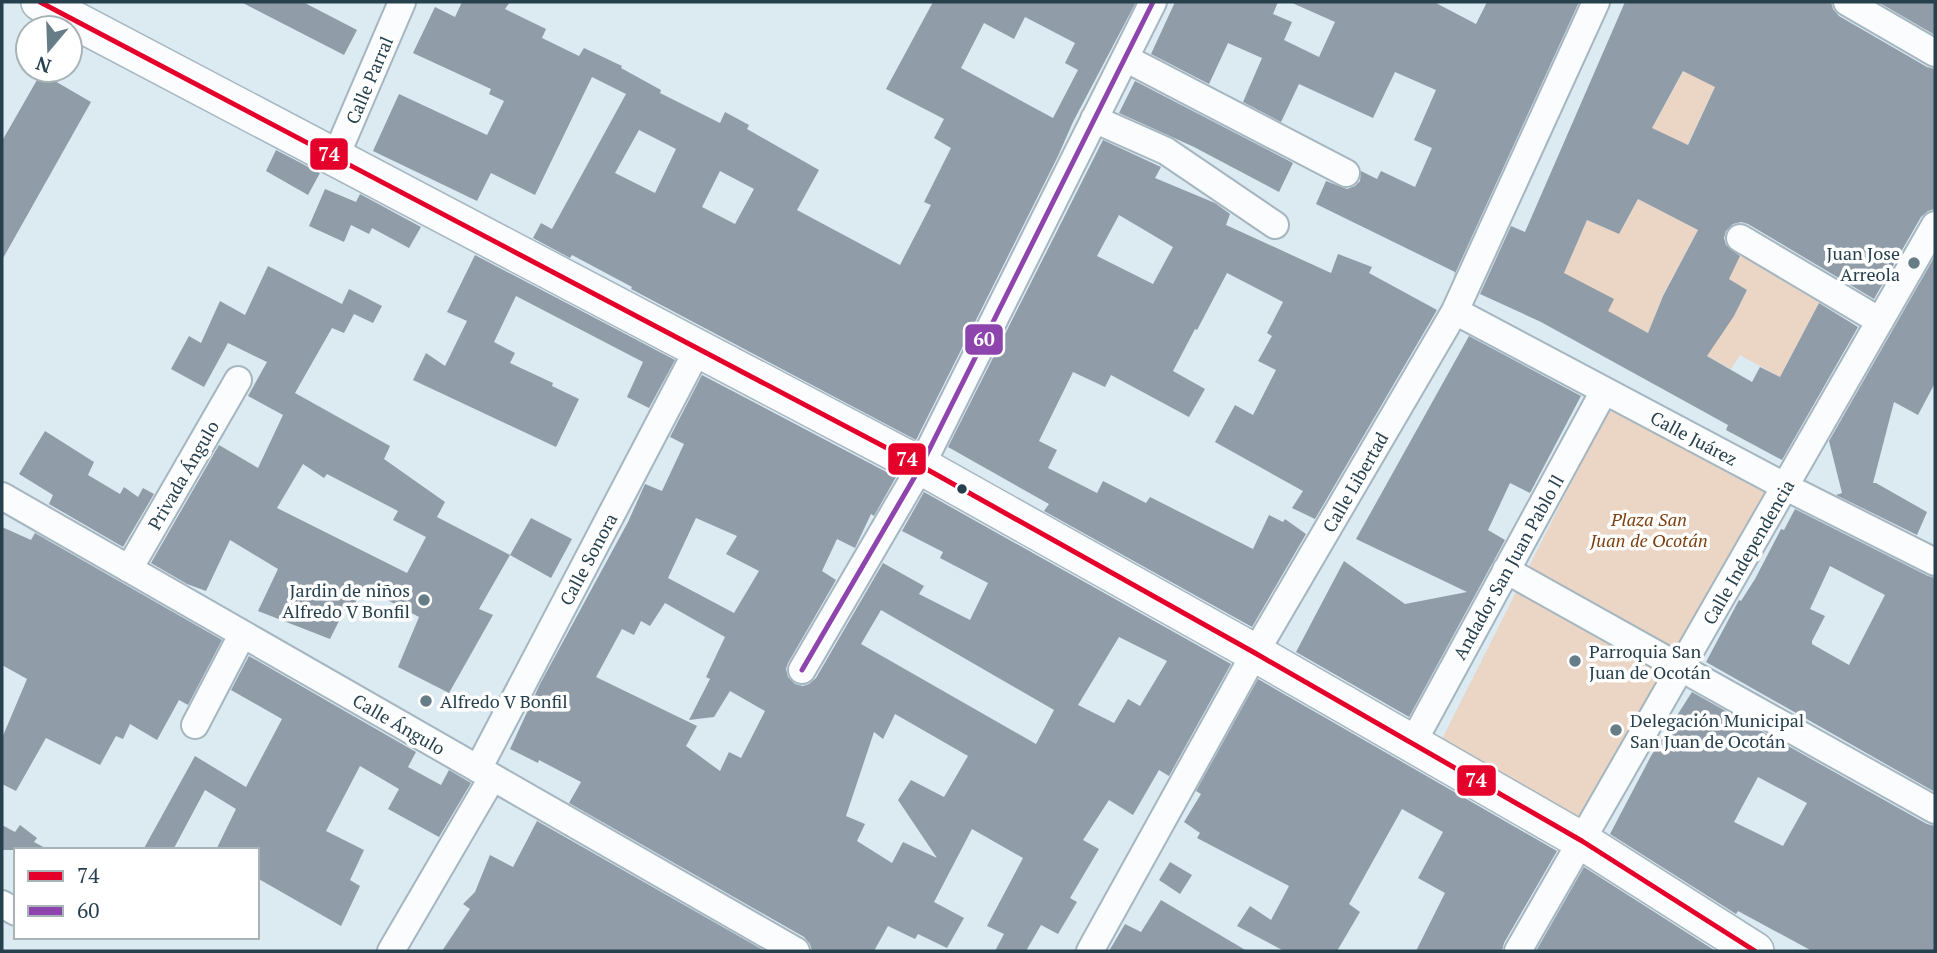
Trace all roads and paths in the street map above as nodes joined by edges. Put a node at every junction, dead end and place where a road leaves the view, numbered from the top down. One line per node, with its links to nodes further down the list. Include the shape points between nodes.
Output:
1 (40, 2): 9 (main road)
2 (402, 2): 9 (street, Calle Parral)
3 (1153, 2): 7 (street)
4 (1596, 2): 14 (street, Calle Libertad)
5 (1847, 2): 6 (street)
6 (1935, 53)
7 (1125, 58): 8 (street); 10 (street)
8 (1094, 118): 11 (street, via 1167,151); 19 (street)
9 (335, 158): 16 (main road)
10 (1346, 173)
11 (1275, 225)
12 (1935, 225): 15 (street, Calle Independencia)
13 (1740, 238): 15 (street)
14 (1455, 311): 18 (street, Calle Juárez); 26 (street, Calle Libertad)
15 (1880, 321): 20 (street, Calle Independencia)
16 (698, 349): 19 (main road); 31 (street, Calle Sonora)
17 (238, 380): 23 (street, Privada Ángulo)
18 (1604, 391): 20 (street, Calle Juárez); 24 (street, Andador San Juan Pablo ll)
19 (921, 467): 26 (main road); 28 (street)
20 (1786, 487): 22 (street, Calle Juárez); 27 (street, Calle Independencia)
21 (2, 496): 23 (street, Calle Ángulo)
22 (1935, 562)
23 (129, 569): 25 (street, Calle Ángulo)
24 (1506, 570): 27 (street); 30 (street, Andador San Juan Pablo ll)
25 (242, 635): 29 (street); 31 (street, Calle Ángulo)
26 (1255, 653): 30 (main road); 36 (street, Calle Libertad)
27 (1683, 667): 32 (street); 33 (street, Calle Independencia)
28 (802, 670)
29 (195, 724)
30 (1412, 744): 33 (main road)
31 (485, 774): 34 (street, Calle Sonora); 35 (street, Calle Ángulo)
32 (1935, 810)
33 (1582, 841): 37 (street, Calle Independencia); 38 (main road)
34 (391, 951)
35 (796, 951)
36 (1090, 951)
37 (1518, 951)
38 (1755, 951)

